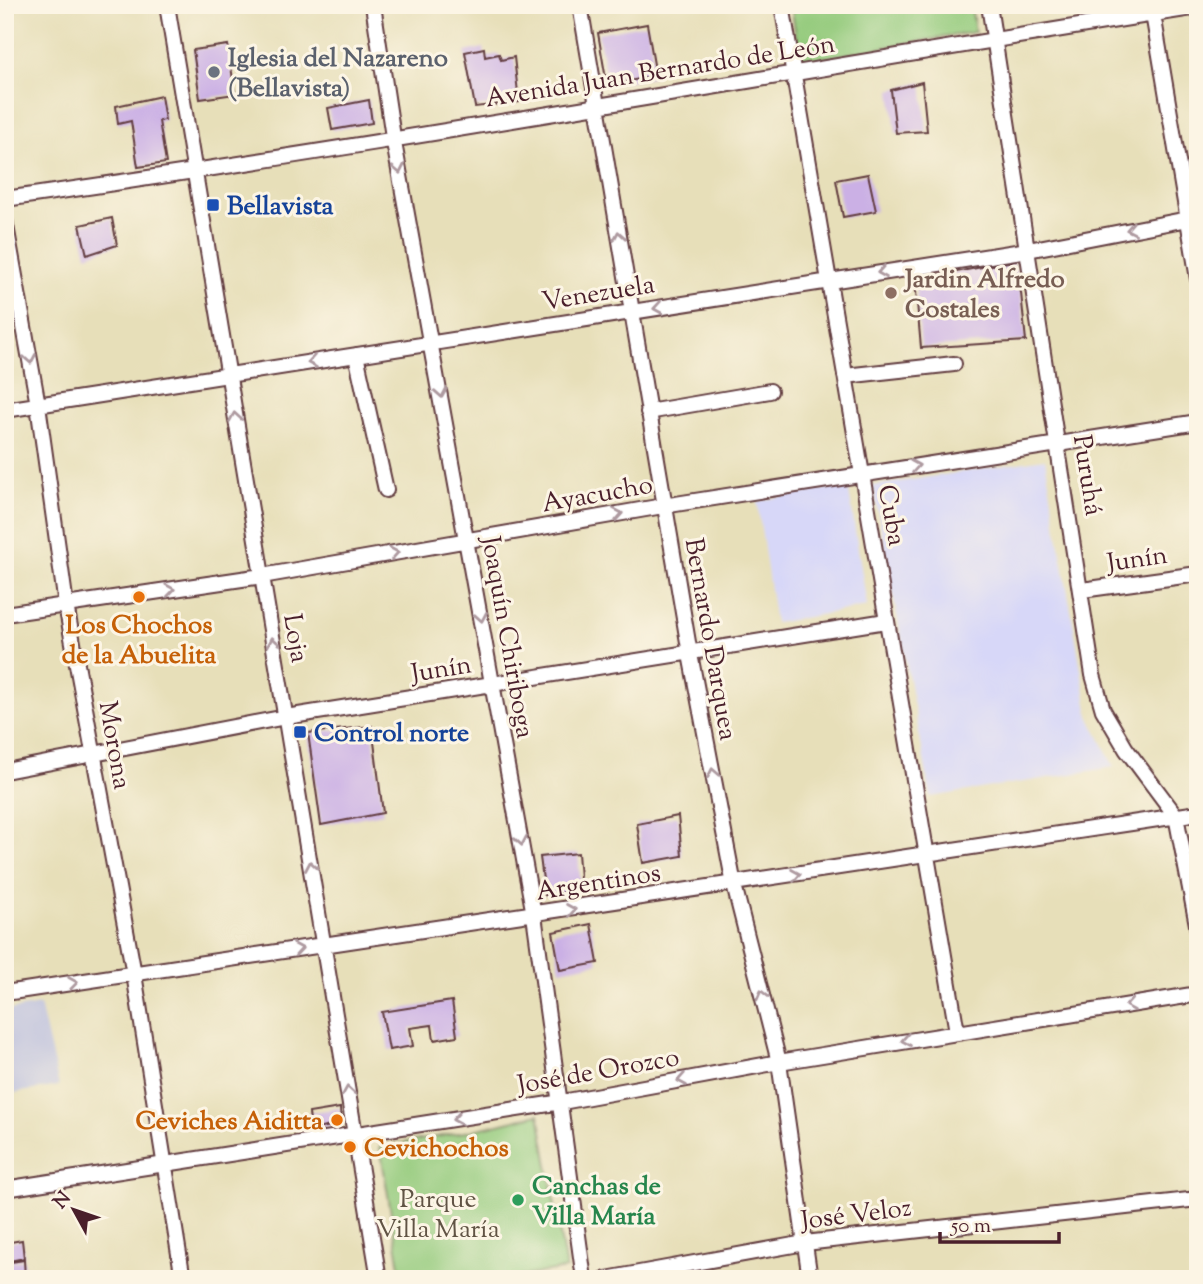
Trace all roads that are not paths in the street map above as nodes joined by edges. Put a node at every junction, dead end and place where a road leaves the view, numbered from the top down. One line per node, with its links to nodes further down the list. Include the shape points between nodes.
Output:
1 (167, 5): 12 (street, Loja)
2 (373, 5): 11 (street, Joaquín Chiriboga)
3 (580, 5): 10 (street, Bernardo Darquea)
4 (782, 5): 9 (street, Cuba)
5 (989, 5): 8 (street, Puruhá)
6 (1198, 7): 7 (street, Avenida Juan Bernardo de León)
7 (1153, 14): 8 (street, Avenida Juan Bernardo de León); 14 (street)
8 (995, 38): 9 (street, Avenida Juan Bernardo de León); 16 (street, Puruhá)
9 (794, 73): 10 (street, Avenida Juan Bernardo de León); 18 (street, Cuba)
10 (597, 106): 11 (street, Avenida Juan Bernardo de León); 19 (street, Bernardo Darquea, one-way to 10)
11 (393, 137): 12 (street, Avenida Juan Bernardo de León); 20 (street, Joaquín Chiriboga, one-way to 20)
12 (195, 172): 13 (street, Avenida Juan Bernardo de León); 23 (street, Loja)
13 (5, 200)
14 (1192, 217): 16 (street, Venezuela, one-way to 16); 17 (street)
15 (5, 220): 26 (street, Morona, one-way to 26)
16 (1028, 250): 18 (street, Venezuela, one-way to 18); 30 (street, Puruhá)
17 (1198, 279)
18 (828, 281): 19 (street, Venezuela, one-way to 19); 24 (street, Cuba)
19 (632, 312): 20 (street, Venezuela); 28 (street, Bernardo Darquea)
20 (432, 343): 21 (street, Venezuela); 34 (street, Joaquín Chiriboga, one-way to 34)
21 (356, 355): 23 (street, Venezuela, one-way to 23); 32 (street)
22 (954, 364): 24 (street)
23 (228, 375): 26 (street, Venezuela); 36 (street, Loja, one-way to 23)
24 (845, 376): 31 (street, Cuba)
25 (770, 391): 28 (street)
26 (37, 405): 27 (street, Venezuela); 38 (street, Morona)
27 (5, 410)
28 (648, 411): 33 (street, Bernardo Darquea)
29 (1198, 422): 30 (street, Ayacucho)
30 (1059, 443): 31 (street, Ayacucho, one-way to 30); 37 (street, Puruhá)
31 (861, 474): 33 (street, Ayacucho); 40 (street, Cuba)
32 (386, 490)
33 (663, 506): 34 (street, Ayacucho, one-way to 33); 41 (street, Bernardo Darquea)
34 (468, 541): 36 (street, Ayacucho, one-way to 34); 42 (street, Joaquín Chiriboga, one-way to 42)
35 (1198, 574): 37 (street, Junín)
36 (262, 576): 38 (street, Ayacucho, one-way to 36); 43 (street, Loja, one-way to 36)
37 (1082, 590): 47 (street, Puruhá, via 1093,675 1104,710 1126,749)
38 (66, 605): 39 (street, Ayacucho); 44 (street, Morona)
39 (5, 614)
40 (886, 621): 41 (street, Junín); 48 (street, Cuba)
41 (690, 654): 42 (street, Junín); 49 (street, Bernardo Darquea, one-way to 41)
42 (493, 685): 43 (street, Junín); 50 (street, Joaquín Chiriboga, one-way to 50)
43 (286, 717): 44 (street, Junín); 52 (street, Loja, one-way to 43)
44 (92, 752): 45 (street, Junín); 53 (street, Morona)
45 (5, 771)
46 (1198, 813): 47 (street, Argentinos)
47 (1176, 816): 48 (street, Argentinos); 51 (street, Puruhá)
48 (928, 853): 49 (street, Argentinos, one-way to 48); 56 (street, Cuba)
49 (734, 885): 50 (street, Argentinos, one-way to 49); 57 (street, Bernardo Darquea, one-way to 49)
50 (534, 915): 52 (street, Argentinos); 58 (street, Joaquín Chiriboga)
51 (1198, 930)
52 (324, 945): 53 (street, Argentinos, one-way to 52); 59 (street, Loja, one-way to 52)
53 (134, 974): 54 (street, Argentinos, one-way to 53); 60 (street, Morona)
54 (5, 993)
55 (1198, 994): 56 (street, José de Orozco, one-way to 56)
56 (957, 1032): 57 (street, José de Orozco, one-way to 57)
57 (779, 1062): 58 (street, José de Orozco, one-way to 58); 63 (street, Bernardo Darquea)
58 (562, 1101): 59 (street, José de Orozco, one-way to 59); 66 (street, Joaquín Chiriboga)
59 (355, 1135): 60 (street, José de Orozco); 65 (street, Loja)
60 (164, 1165): 61 (street, José de Orozco); 64 (street, Morona)
61 (5, 1189)
62 (1198, 1199): 63 (street, José Veloz)
63 (804, 1243): 67 (street, José Veloz); 68 (street, Bernardo Darquea)
64 (183, 1279)
65 (379, 1279)
66 (584, 1279)
67 (606, 1279)
68 (810, 1279)

